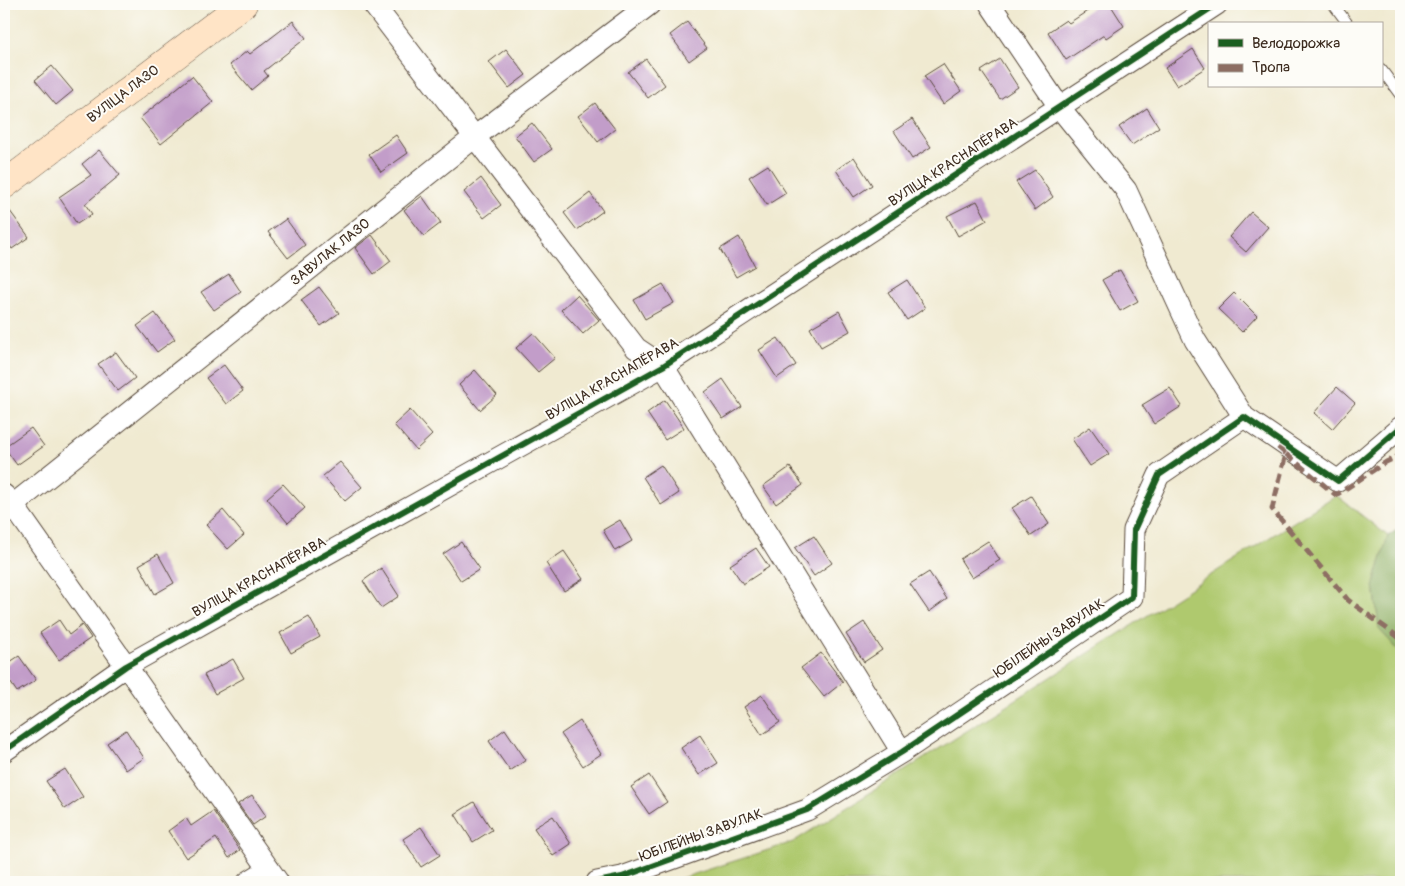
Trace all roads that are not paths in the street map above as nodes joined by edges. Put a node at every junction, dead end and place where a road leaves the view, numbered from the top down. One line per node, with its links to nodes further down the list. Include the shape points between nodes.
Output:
1 (243, 4): 12 (main road, ВУЛІЦА ЛАЗО)
2 (373, 4): 11 (street)
3 (650, 4): 11 (street, ЗАВУЛАК ЛАЗО)
4 (990, 4): 10 (street)
5 (1217, 4): 10 (street, ВУЛІЦА КРАСНАПЁРАВА)
6 (1333, 4): 7 (lane)
7 (1346, 22)
8 (1382, 70): 9 (lane)
9 (1401, 96)
10 (1060, 108): 13 (street, ВУЛІЦА КРАСНАПЁРАВА); 14 (street, via 1126,190 1195,340)
11 (476, 136): 13 (street, via 636,348); 16 (street, ЗАВУЛАК ЛАЗО)
12 (4, 185)
13 (663, 366): 17 (street, ВУЛІЦА КРАСНАПЁРАВА); 19 (street)
14 (1244, 417): 15 (street, via 1338,481); 19 (street, ЮБІЛЕЙНЫ ЗАВУЛАК, via 1159,475 1134,530 1132,597)
15 (1401, 427)
16 (9, 500): 17 (street)
17 (126, 666): 18 (street, ВУЛІЦА КРАСНАПЁРАВА); 20 (street)
18 (4, 751)
19 (902, 752): 22 (street, ЮБІЛЕЙНЫ ЗАВУЛАК, via 807,810 622,877)
20 (274, 876): 21 (street)
21 (248, 882)
22 (597, 882)

